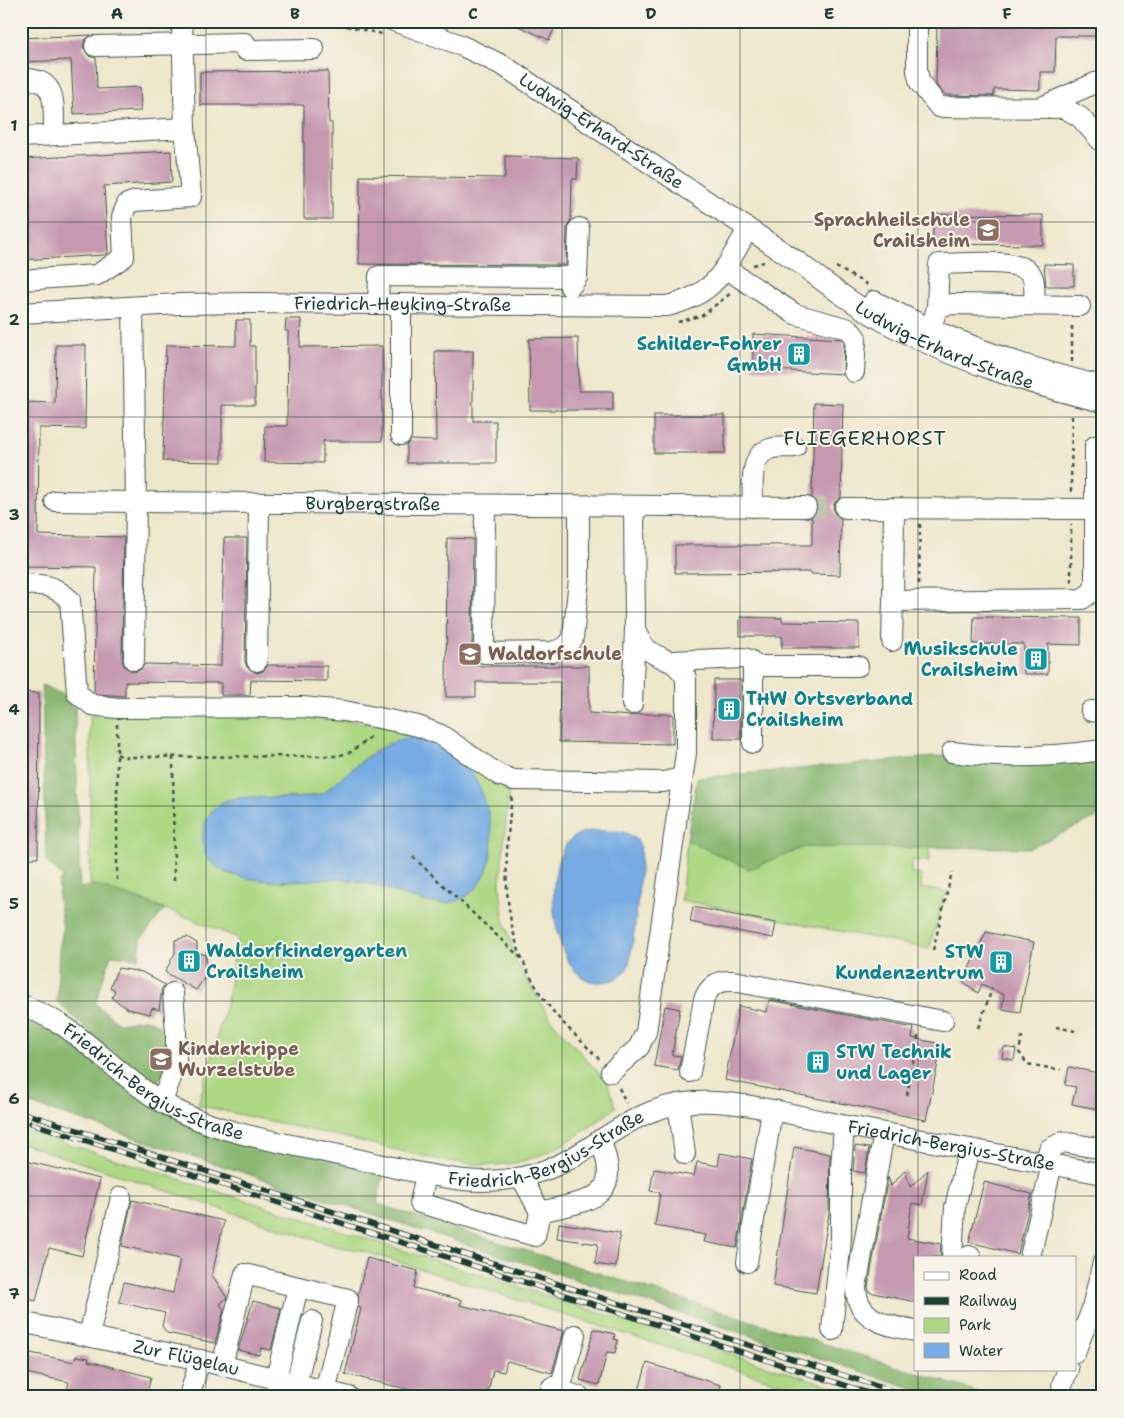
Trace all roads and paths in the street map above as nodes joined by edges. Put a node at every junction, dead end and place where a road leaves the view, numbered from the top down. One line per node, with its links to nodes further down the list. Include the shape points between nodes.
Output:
1 (182, 21): 4 (street)
2 (394, 21): 15 (street, Ludwig-Erhard-Straße, via 458,44 504,66)
3 (917, 21): 9 (street, via 917,72 920,83 939,107)
4 (183, 44): 5 (street); 6 (street, via 245,43 245,50); 10 (street)
5 (96, 46)
6 (314, 49)
7 (21, 79): 11 (street, via 32,78 48,86 52,94)
8 (1103, 82): 9 (street)
9 (1040, 108): 13 (street, via 1064,108 1080,117)
10 (185, 128): 11 (street); 19 (street, via 191,197 127,204 122,217 124,257 98,275)
11 (54, 135): 12 (street)
12 (21, 137)
13 (1103, 142)
14 (579, 228): 18 (street)
15 (748, 229): 17 (street, Friedrich-Heyking-Straße); 29 (street, Ludwig-Erhard-Straße, via 798,262)
16 (830, 264): 20 (path)
17 (725, 268): 23 (street, Friedrich-Heyking-Straße, via 702,294 689,301 667,306); 31 (street, via 795,314 849,329 856,338)
18 (577, 277): 21 (street, via 379,276); 23 (street, via 570,286)
19 (21, 280)
20 (872, 287)
21 (378, 304): 22 (street, Friedrich-Heyking-Straße); 26 (street, Friedrich-Heyking-Straße, via 249,303)
22 (401, 304): 23 (street, Friedrich-Heyking-Straße); 34 (street)
23 (569, 306)
24 (1034, 306): 25 (street); 27 (street, via 952,304); 27 (street, via 1034,281 1019,266 939,264)
25 (1074, 306): 30 (path, via 1072,367)
26 (133, 307): 28 (street, Friedrich-Heyking-Straße); 38 (street)
27 (937, 307): 29 (street)
28 (21, 313)
29 (930, 336): 32 (street, Ludwig-Erhard-Straße, via 1038,370); 33 (street, Ludwig-Erhard-Straße, via 972,361 1073,396)
30 (1064, 363)
31 (854, 372)
32 (1103, 386)
33 (1103, 402)
34 (401, 435)
35 (1096, 446): 48 (street)
36 (795, 448): 43 (street, via 769,449 759,457 753,476)
37 (56, 501): 38 (street, Burgbergstraße)
38 (136, 502): 39 (street, Burgbergstraße); 54 (street)
39 (259, 503): 40 (street, Burgbergstraße); 55 (street)
40 (485, 506): 41 (street, Burgbergstraße); 41 (street, via 484,653 552,652 566,647 573,638 579,579)
41 (579, 506): 42 (street, Burgbergstraße)
42 (634, 507): 43 (street, Burgbergstraße); 52 (street)
43 (753, 507): 44 (street, Burgbergstraße)
44 (806, 507)
45 (845, 508): 46 (street)
46 (894, 509): 47 (street); 51 (street)
47 (920, 509): 48 (street); 50 (path)
48 (1099, 509): 50 (street, via 1095,584 1088,596 1070,599)
49 (21, 585): 60 (street, via 45,584 58,589 70,600 77,693 92,705)
50 (919, 600): 51 (street)
51 (893, 601): 53 (street)
52 (635, 629): 56 (street, via 648,650); 59 (street)
53 (892, 641)
54 (134, 660)
55 (256, 661)
56 (672, 661): 57 (street, via 744,658); 67 (street, via 686,678 686,753)
57 (754, 666): 58 (street); 62 (street)
58 (858, 666)
59 (632, 704)
60 (117, 708): 61 (street, via 302,707); 65 (path)
61 (384, 719): 66 (path, via 379,729 344,755); 68 (street, via 441,735 500,775)
62 (753, 743)
63 (1103, 750): 64 (street, via 1020,757)
64 (952, 752)
65 (117, 754): 66 (path, via 123,757); 71 (path)
66 (173, 757): 72 (path)
67 (682, 778): 68 (street, via 663,782); 85 (street, via 646,1032 639,1047)
68 (514, 780): 74 (path, via 505,850 505,879 508,914)
69 (413, 857): 74 (path)
70 (952, 872): 73 (path)
71 (117, 884)
72 (174, 884)
73 (933, 950)
74 (522, 959): 85 (path, via 556,1015)
75 (992, 989): 81 (path)
76 (173, 993): 88 (street, via 176,1064)
77 (21, 1004): 88 (street, Friedrich-Bergius-Straße, via 63,1026)
78 (922, 1017): 79 (street); 86 (street, via 733,981 719,982 707,991 704,999); 87 (path)
79 (943, 1021)
80 (1056, 1027): 82 (path)
81 (978, 1028)
82 (1075, 1031)
83 (1022, 1036): 84 (path, via 1019,1052 1027,1064)
84 (1062, 1070)
85 (611, 1072): 91 (path)
86 (690, 1072)
87 (906, 1095)
88 (162, 1102): 99 (street, Friedrich-Bergius-Straße, via 189,1116 241,1133)
89 (678, 1104): 90 (street, Friedrich-Bergius-Straße, via 715,1102); 91 (street, Friedrich-Bergius-Straße); 97 (street)
90 (772, 1111): 92 (street, Friedrich-Bergius-Straße); 106 (street)
91 (633, 1118): 94 (street, Friedrich-Bergius-Straße)
92 (844, 1126): 93 (street, Friedrich-Bergius-Straße); 111 (street, via 841,1239)
93 (884, 1133): 95 (street, Friedrich-Bergius-Straße); 112 (street, via 856,1298 865,1313 880,1322)
94 (600, 1140): 101 (street, Friedrich-Bergius-Straße, via 573,1157); 103 (street, via 610,1169 602,1192 591,1199)
95 (969, 1149): 98 (street, Friedrich-Bergius-Straße); 104 (street, via 955,1207)
96 (1103, 1149): 98 (street, via 1062,1142 1049,1149)
97 (684, 1154)
98 (1049, 1164): 100 (street, Friedrich-Bergius-Straße); 105 (street)
99 (426, 1174): 101 (street, Friedrich-Bergius-Straße, via 495,1182); 103 (street, via 420,1203 535,1236)
100 (1103, 1174)
101 (522, 1178): 103 (street)
102 (121, 1197): 114 (street)
103 (540, 1212)
104 (964, 1256)
105 (1030, 1256)
106 (747, 1262)
107 (1103, 1262): 115 (street, via 1091,1312)
108 (298, 1287): 117 (street, via 245,1274); 118 (street); 121 (street, via 348,1299)
109 (312, 1321): 119 (street)
110 (21, 1322): 114 (street, Zur Flügelau)
111 (832, 1330)
112 (914, 1331)
113 (575, 1335): 120 (street)
114 (89, 1336): 116 (street, Zur Flügelau)
115 (1076, 1350)
116 (200, 1360): 117 (street, Zur Flügelau); 122 (street)
117 (222, 1365): 118 (street, Zur Flügelau)
118 (276, 1379): 119 (street, Zur Flügelau)
119 (296, 1384): 121 (street, Zur Flügelau)
120 (554, 1393): 123 (street)
121 (341, 1395)
122 (189, 1397)
123 (580, 1397)

